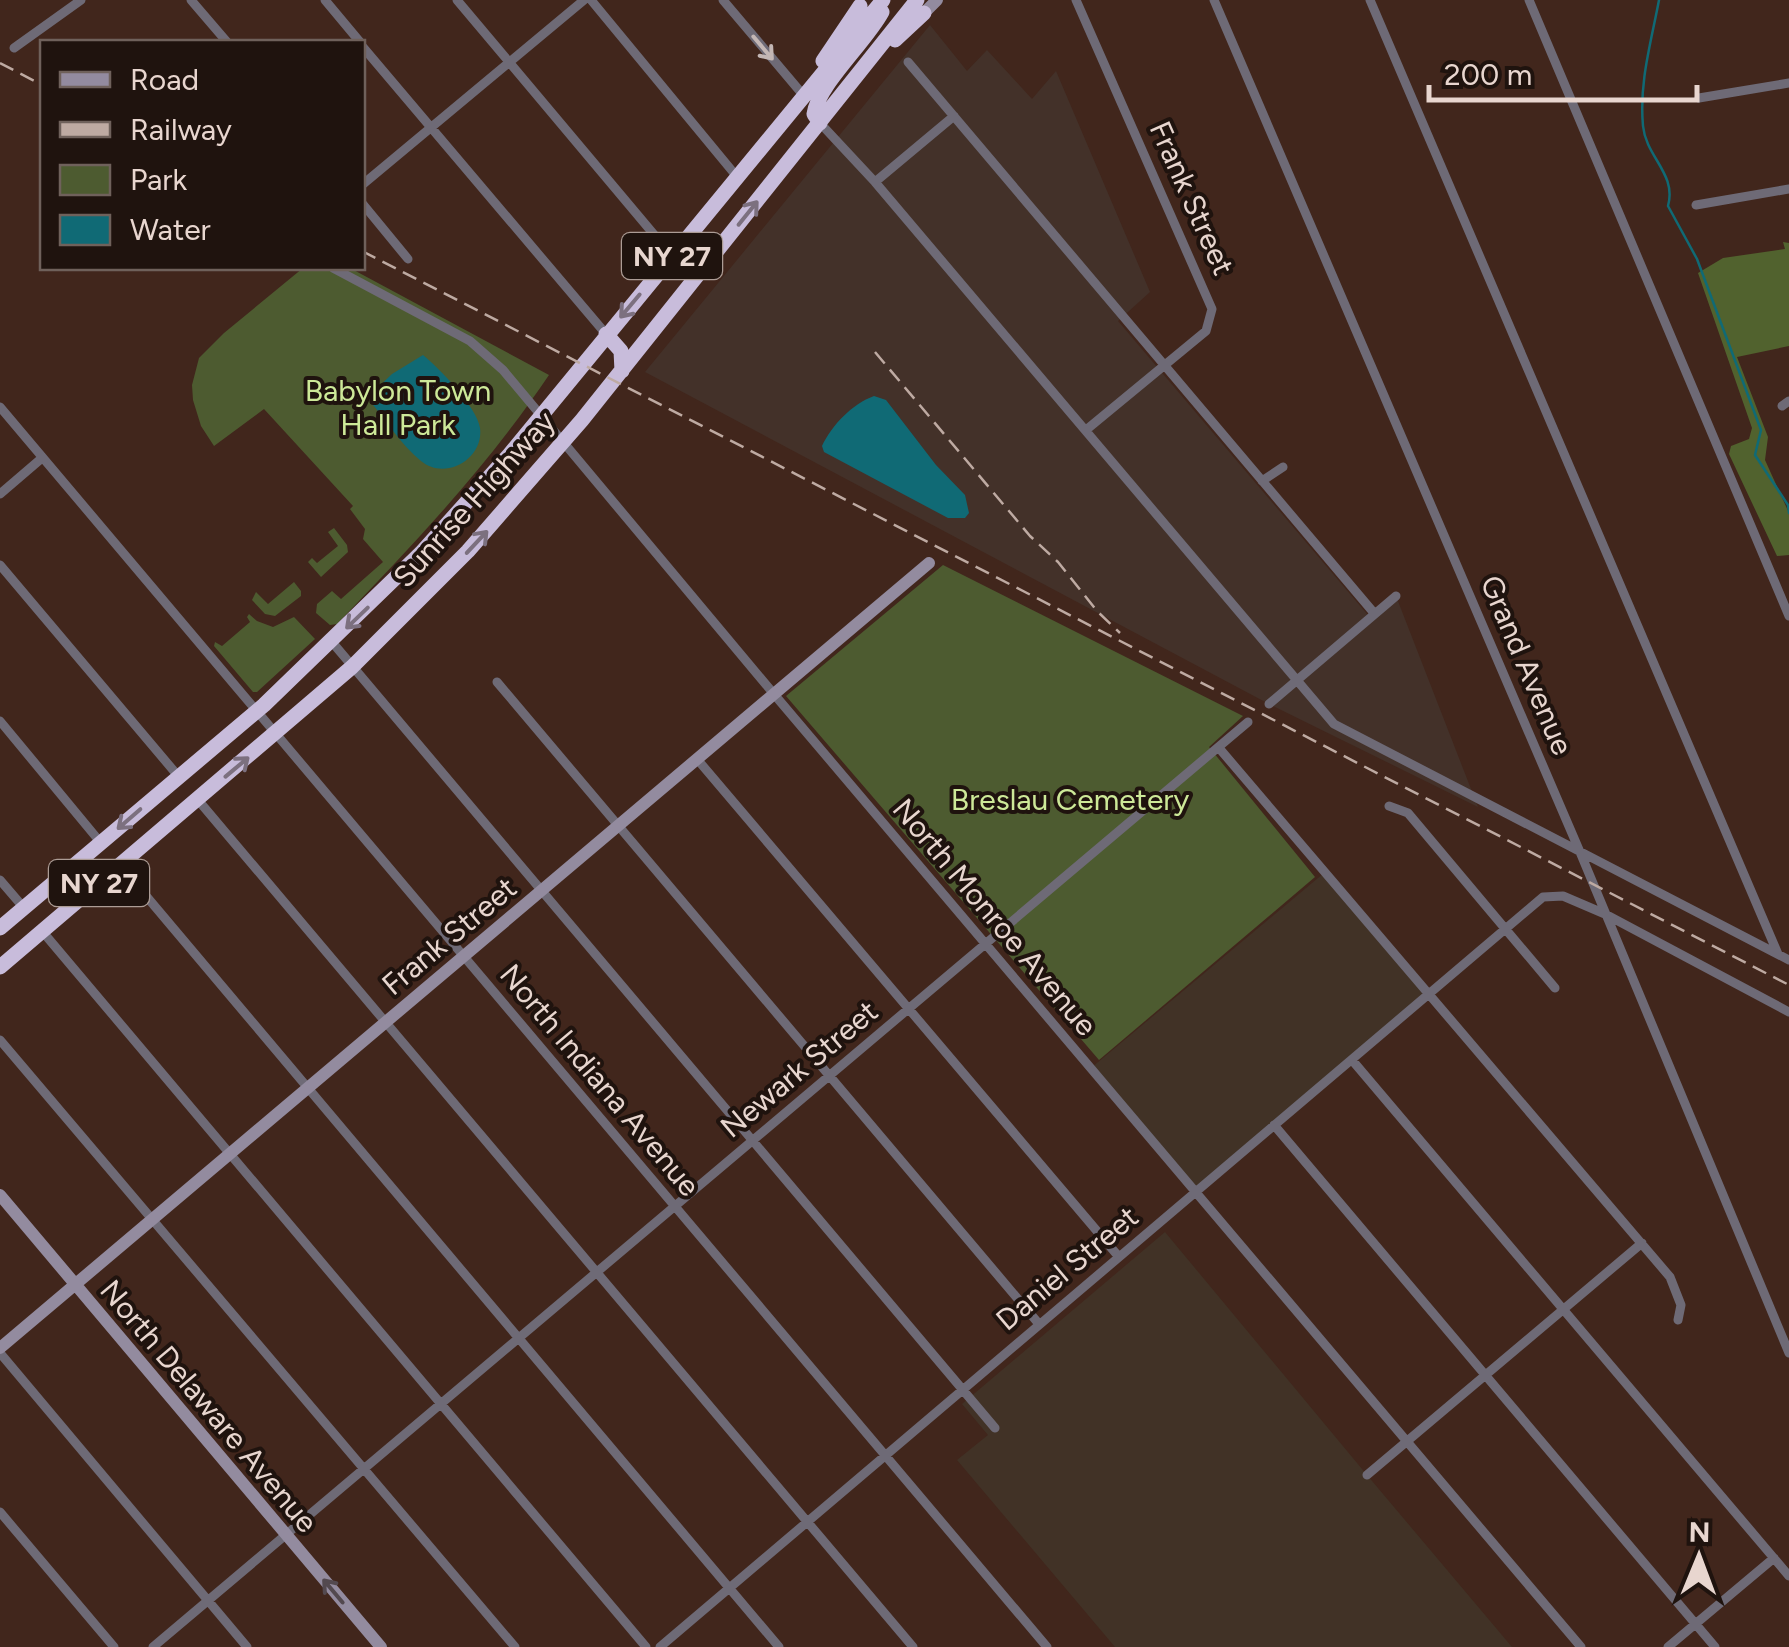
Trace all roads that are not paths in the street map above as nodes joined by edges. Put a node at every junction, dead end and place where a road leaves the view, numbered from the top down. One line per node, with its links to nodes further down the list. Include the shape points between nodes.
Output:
1 (81, 0): 17 (street)
2 (191, 0): 15 (street)
3 (325, 0): 16 (street)
4 (457, 0): 20 (street)
5 (587, 0): 20 (street); 27 (street)
6 (722, 0): 22 (street, one-way to 22)
7 (886, 0): 22 (highway, Sunrise Highway / NY 27); 25 (highway, via 867,38 817,100)
8 (937, 0): 14 (street)
9 (1076, 0): 37 (street, Frank Street, via 1211,304 1206,331)
10 (1214, 0): 69 (street, Grand Avenue)
11 (1370, 0): 79 (street)
12 (1529, 0): 51 (street)
13 (860, 2): 22 (highway)
14 (921, 7): 25 (highway, Sunrise Highway / NY 27)
15 (225, 40)
16 (358, 40)
17 (14, 48)
18 (365, 49): 26 (street)
19 (908, 62): 24 (street)
20 (509, 63): 26 (street); 33 (street)
21 (1789, 83): 23 (street)
22 (804, 96): 27 (highway, Sunrise Highway / NY 27)
23 (1699, 98)
24 (954, 116): 28 (street); 37 (street)
25 (820, 123): 28 (street); 38 (highway, Sunrise Highway / NY 27, one-way to 25)
26 (431, 128): 29 (street); 36 (street)
27 (738, 178): 33 (highway, Sunrise Highway / NY 27)
28 (875, 182): 41 (street)
29 (365, 183)
30 (1789, 189): 31 (street)
31 (1696, 205)
32 (365, 207): 34 (street)
33 (672, 256): 36 (highway, Sunrise Highway / NY 27, one-way to 36)
34 (408, 259)
35 (336, 270): 40 (street, North Monroe Avenue, via 479,347)
36 (606, 334): 38 (highway, via 620,352); 40 (highway, Sunrise Highway / NY 27)
37 (1164, 365): 41 (street, Frank Street); 45 (street)
38 (622, 371): 42 (highway, Sunrise Highway / NY 27)
39 (0, 407): 43 (street, North Indiana Avenue)
40 (540, 416): 42 (street, North Monroe Avenue); 52 (highway, Sunrise Highway / NY 27, one-way to 52, via 421,553)
41 (1086, 430): 54 (street)
42 (564, 443): 53 (highway, Sunrise Highway / NY 27, one-way to 42); 56 (street, North Monroe Avenue)
43 (42, 458): 46 (street); 58 (street, North Indiana Avenue)
44 (1283, 466): 45 (street)
45 (1262, 482): 50 (street)
46 (0, 494)
47 (929, 563): 56 (street, Frank Street)
48 (0, 565): 64 (street)
49 (1396, 596): 50 (street)
50 (1374, 614): 54 (street)
51 (1789, 616)
52 (332, 642): 53 (street); 58 (highway, Sunrise Highway / NY 27)
53 (352, 666): 61 (highway, Sunrise Highway / NY 27); 72 (street)
54 (1297, 679): 57 (street); 69 (street, via 1334,724)
55 (497, 682): 67 (street)
56 (773, 694): 63 (street, Frank Street); 78 (street, North Monroe Avenue)
57 (1269, 704)
58 (257, 711): 61 (street, North Indiana Avenue); 64 (highway, Sunrise Highway / NY 27)
59 (0, 722): 68 (street)
60 (1248, 722): 62 (street, Newark Street)
61 (276, 734): 65 (highway, Sunrise Highway / NY 27, one-way to 61); 80 (street, North Indiana Avenue)
62 (1219, 748): 78 (street, Newark Street); 84 (street)
63 (697, 759): 67 (street, Frank Street); 85 (street)
64 (179, 777): 68 (highway, Sunrise Highway / NY 27, one-way to 68)
65 (198, 800): 70 (highway, Sunrise Highway / NY 27); 87 (street)
66 (1388, 806): 76 (street, via 1408,813)
67 (618, 824): 72 (street, Frank Street); 90 (street)
68 (101, 844): 73 (highway, Sunrise Highway / NY 27)
69 (1580, 852): 74 (street, Grand Avenue); 79 (street)
70 (120, 865): 77 (highway, Sunrise Highway / NY 27); 91 (street)
71 (0, 880): 73 (street)
72 (541, 892): 80 (street, Frank Street); 93 (street)
73 (24, 908): 75 (highway, Sunrise Highway / NY 27)
74 (1604, 914): 76 (street, Daniel Street, via 1552,894); 86 (street); 108 (street, Grand Avenue)
75 (0, 928)
76 (1506, 928): 83 (street); 84 (street, Daniel Street)
77 (42, 931): 82 (highway, Sunrise Highway / NY 27); 94 (street)
78 (984, 943): 85 (street, Newark Street); 95 (street, North Monroe Avenue)
79 (1778, 954): 81 (street)
80 (464, 956): 87 (street, Frank Street); 97 (street, North Indiana Avenue)
81 (1789, 960)
82 (0, 966)
83 (1555, 988)
84 (1429, 994): 89 (street, Daniel Street); 99 (street)
85 (908, 1010): 90 (street, Newark Street); 100 (street)
86 (1789, 1012)
87 (384, 1022): 91 (street, Frank Street); 101 (street)
88 (0, 1040): 98 (street)
89 (1352, 1060): 92 (street, Daniel Street); 103 (street)
90 (830, 1075): 93 (street, Newark Street); 105 (street)
91 (307, 1088): 94 (street, Frank Street); 106 (street)
92 (1274, 1126): 95 (street, Daniel Street); 109 (street)
93 (752, 1140): 97 (street, Newark Street); 110 (street)
94 (228, 1153): 98 (street, Frank Street); 111 (street)
95 (1195, 1191): 100 (street, Daniel Street); 113 (street, North Monroe Avenue)
96 (0, 1196): 102 (street, North Delaware Avenue)
97 (674, 1207): 101 (street, Newark Street); 114 (street, North Indiana Avenue)
98 (150, 1218): 102 (street, Frank Street); 115 (street)
99 (1642, 1244): 103 (street); 104 (street, via 1670,1276 1681,1305)
100 (1119, 1257): 105 (street, Daniel Street)
101 (596, 1272): 106 (street, Newark Street); 118 (street)
102 (73, 1285): 107 (street, Frank Street); 119 (street, North Delaware Avenue)
103 (1562, 1308): 109 (street); 120 (street)
104 (1678, 1320)
105 (1039, 1324): 110 (street, Daniel Street)
106 (519, 1339): 111 (street, Newark Street); 122 (street)
107 (0, 1351): 123 (street)
108 (1789, 1352)
109 (1484, 1376): 113 (street); 124 (street)
110 (960, 1390): 112 (street); 114 (street, Daniel Street)
111 (442, 1404): 115 (street, Newark Street); 130 (street)
112 (996, 1428)
113 (1407, 1442): 116 (street); 135 (street, North Monroe Avenue)
114 (885, 1455): 118 (street, Daniel Street); 134 (street, North Indiana Avenue)
115 (363, 1468): 119 (street, Newark Street); 129 (street)
116 (1368, 1475)
117 (0, 1512): 125 (street)
118 (806, 1521): 122 (street, Daniel Street); 133 (street)
119 (286, 1535): 123 (street, Newark Street); 128 (street, North Delaware Avenue, one-way to 119)
120 (1774, 1558): 121 (street); 124 (street)
121 (1789, 1576)
122 (729, 1588): 131 (street, Daniel Street); 132 (street)
123 (208, 1600): 126 (street, Newark Street); 127 (street)
124 (1695, 1624): 136 (street); 137 (street)
125 (114, 1647)
126 (153, 1647)
127 (248, 1647)
128 (380, 1647)
129 (514, 1647)
130 (646, 1647)
131 (660, 1647)
132 (779, 1647)
133 (913, 1647)
134 (1047, 1647)
135 (1582, 1647)
136 (1668, 1647)
137 (1715, 1647)

